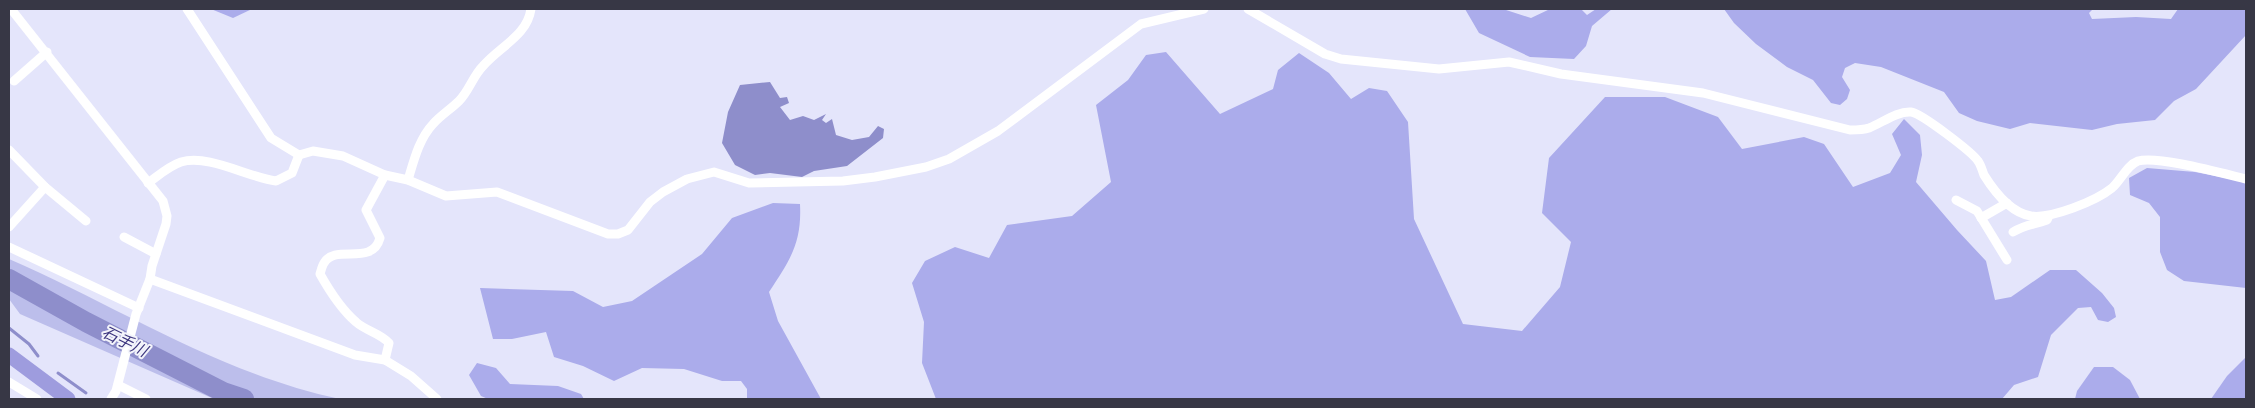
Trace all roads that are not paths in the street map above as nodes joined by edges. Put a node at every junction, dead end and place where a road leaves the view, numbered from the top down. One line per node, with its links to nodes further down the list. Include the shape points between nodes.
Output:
1 (11, 9): 6 (street)
2 (187, 9): 9 (street, via 271,138)
3 (531, 9): 12 (street, via 520,34 481,67 460,100 431,126 421,142)
4 (1204, 9): 12 (street, via 1141,24 998,130 949,159 926,167 843,181 749,183 714,172 687,178 650,202 628,230 618,234 608,234 497,192 446,196)
5 (1248, 9): 16 (street, via 1325,54 1356,62 1439,69 1509,62 1561,74 1703,94 1850,130 1867,129 1912,112 1929,121 1978,160 1984,174)
6 (47, 52): 7 (street); 13 (street)
7 (14, 81)
8 (9, 150): 14 (street)
9 (299, 156): 10 (street, via 313,151 327,152); 13 (street, via 292,173 276,182 194,160 180,162)
10 (385, 175): 12 (street); 29 (street, via 366,210 380,238 378,246 372,251 332,256 324,262 320,274 355,322 388,343)
11 (2246, 178): 17 (street, via 2181,164 2141,160 2101,195)
12 (408, 180)
13 (148, 183): 24 (street, via 167,209 166,224)
14 (44, 188): 19 (street); 20 (street)
15 (1956, 200): 18 (street, via 1977,211)
16 (2007, 203): 17 (street, via 2028,216); 18 (street)
17 (2048, 215): 21 (street, via 2047,220 2025,225)
18 (1981, 218): 25 (street)
19 (86, 221)
20 (9, 226)
21 (2013, 232)
22 (124, 236): 24 (street)
23 (9, 247): 27 (street)
24 (156, 254): 26 (street)
25 (2007, 260)
26 (150, 279): 27 (street); 29 (street, via 355,355)
27 (138, 311): 31 (street)
28 (9, 355): 33 (highway)
29 (385, 360): 36 (street)
30 (9, 382): 32 (street)
31 (118, 385): 34 (street); 35 (street)
32 (37, 399)
33 (68, 399)
34 (111, 399)
35 (146, 399)
36 (437, 399)

